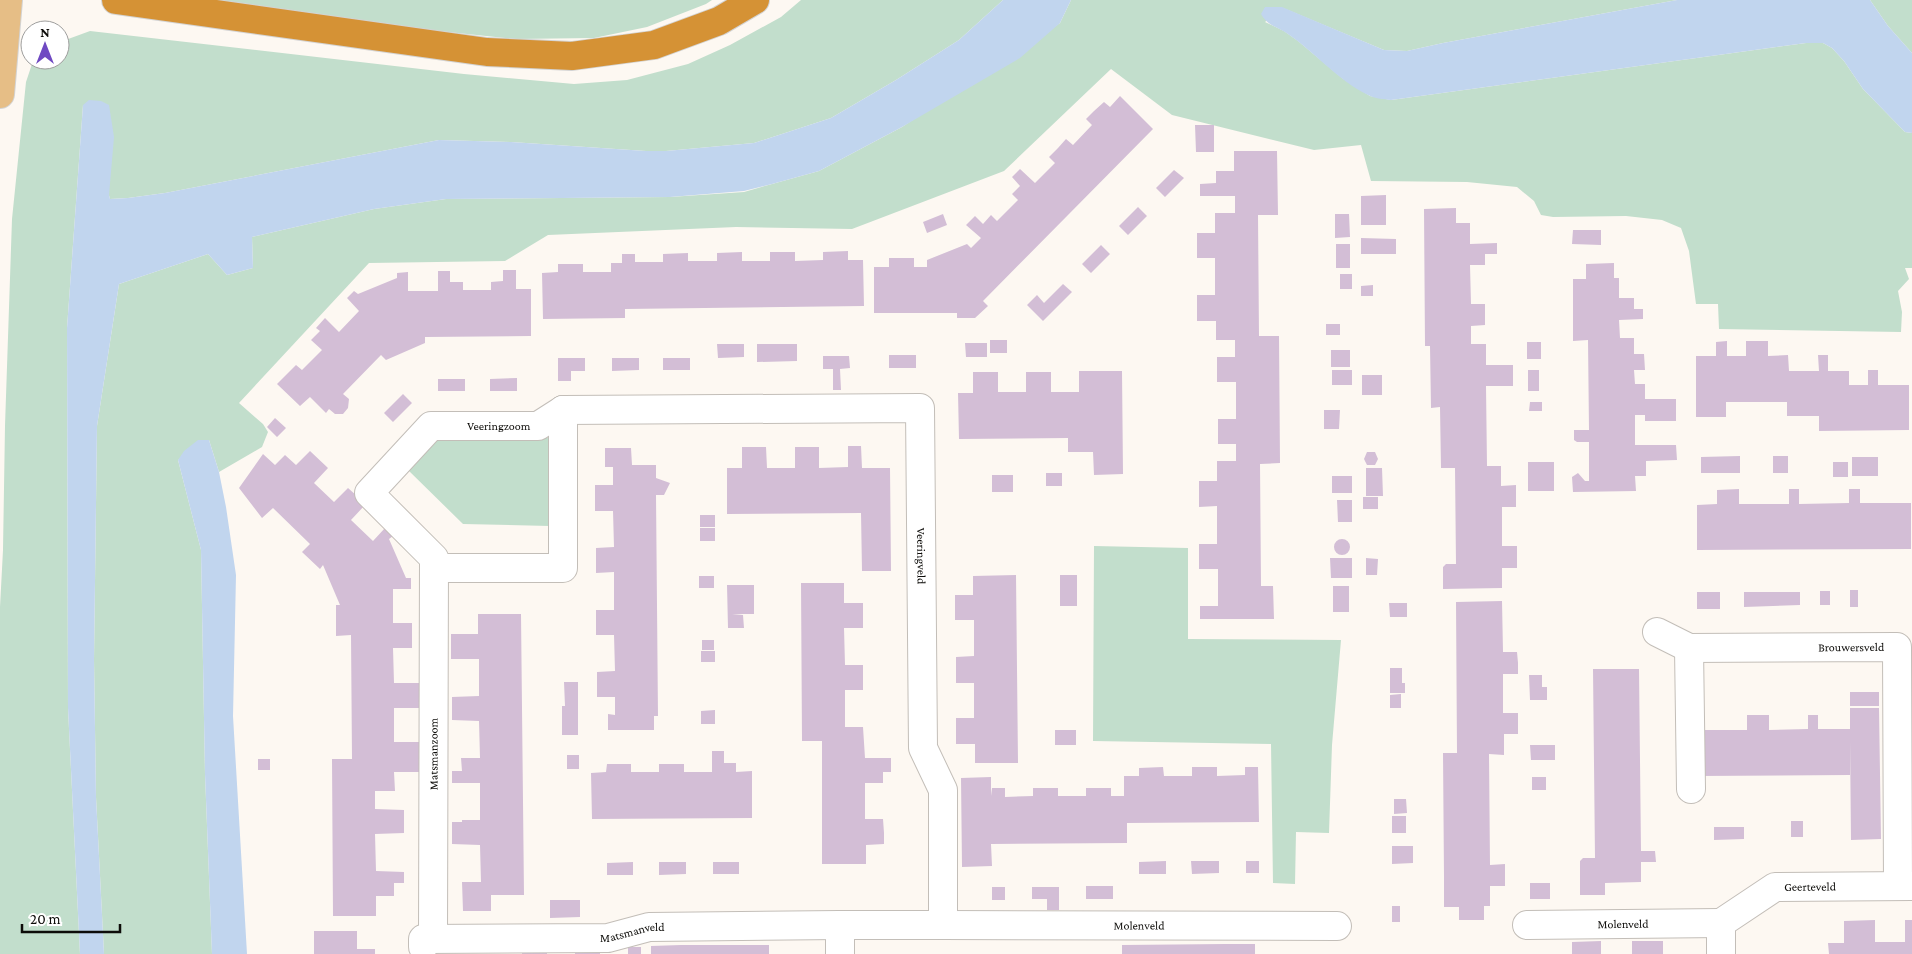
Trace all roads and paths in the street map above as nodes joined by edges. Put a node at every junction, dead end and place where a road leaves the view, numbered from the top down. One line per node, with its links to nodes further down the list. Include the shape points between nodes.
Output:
1 (8, 0): 4 (main road)
2 (116, 0): 3 (highway, via 488,52 572,56 654,44 719,21)
3 (755, 0)
4 (0, 94)
5 (563, 410): 6 (street, Veeringzoom, via 538,426); 7 (street, via 563,568); 14 (street, Veeringveld, via 920,408 923,748 943,790)
6 (431, 426): 7 (street, Matsmanzoom, via 369,493 434,558)
7 (434, 568): 17 (street, Matsmanzoom)
8 (1657, 632): 9 (street, Brouwersveld)
9 (1690, 648): 10 (street); 11 (street, Brouwersveld, via 1897,647)
10 (1691, 789)
11 (1905, 886): 12 (street, Geerteveld, via 1775,887)
12 (1721, 923): 15 (street, Molenveld); 19 (street)
13 (840, 925): 14 (street); 17 (street, Matsmanveld, via 649,927 608,938); 18 (street)
14 (943, 925): 16 (street, Molenveld)
15 (1526, 925)
16 (1337, 926)
17 (426, 944)
18 (840, 954)
19 (1721, 954)

